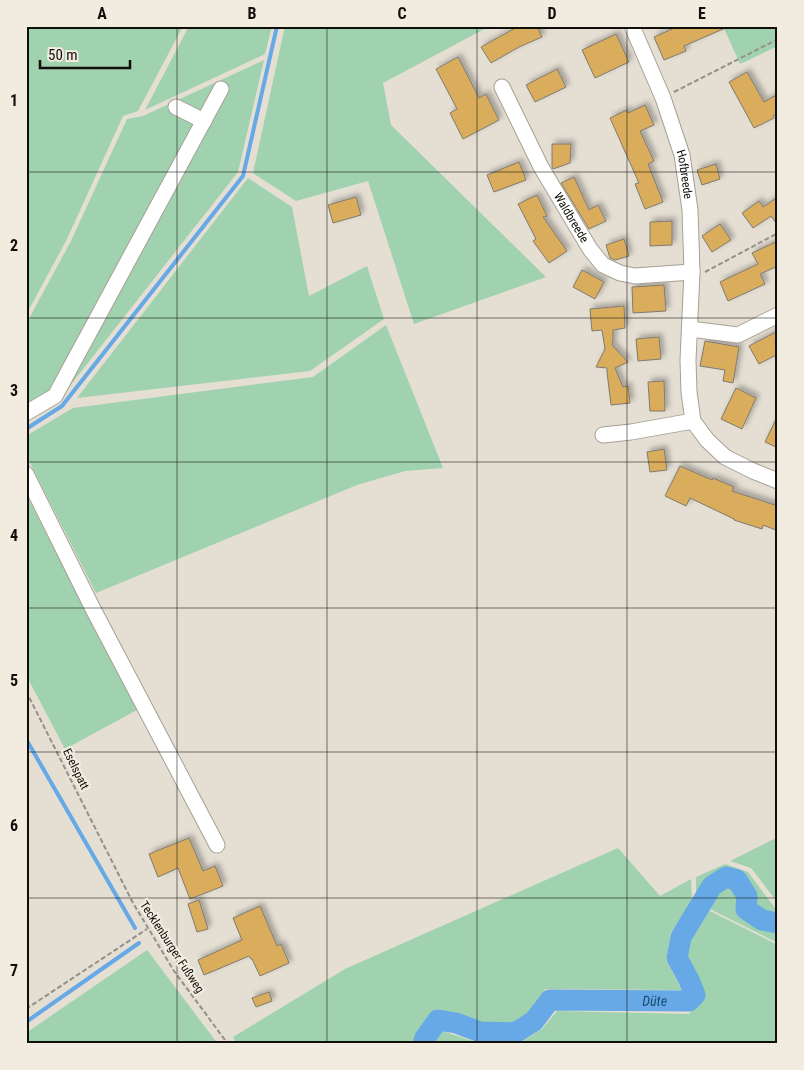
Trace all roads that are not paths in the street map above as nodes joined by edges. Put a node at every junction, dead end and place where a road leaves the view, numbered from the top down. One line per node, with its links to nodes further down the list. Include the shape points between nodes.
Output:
1 (632, 26): 6 (street, Hofbreede, via 663,98 682,155 690,210)
2 (502, 87): 6 (street, Waldbreede, via 540,167 603,265 634,276)
3 (221, 90): 5 (street)
4 (176, 107): 5 (street)
5 (204, 121): 9 (street, via 55,396)
6 (692, 272): 8 (street, Hofbreede)
7 (778, 314): 8 (street, via 738,335)
8 (690, 329): 10 (street, Hofbreede, via 689,392)
9 (26, 413)
10 (693, 421): 11 (street); 13 (street, Hofbreede, via 725,457)
11 (603, 435)
12 (26, 474): 14 (street)
13 (778, 481)
14 (217, 845)

